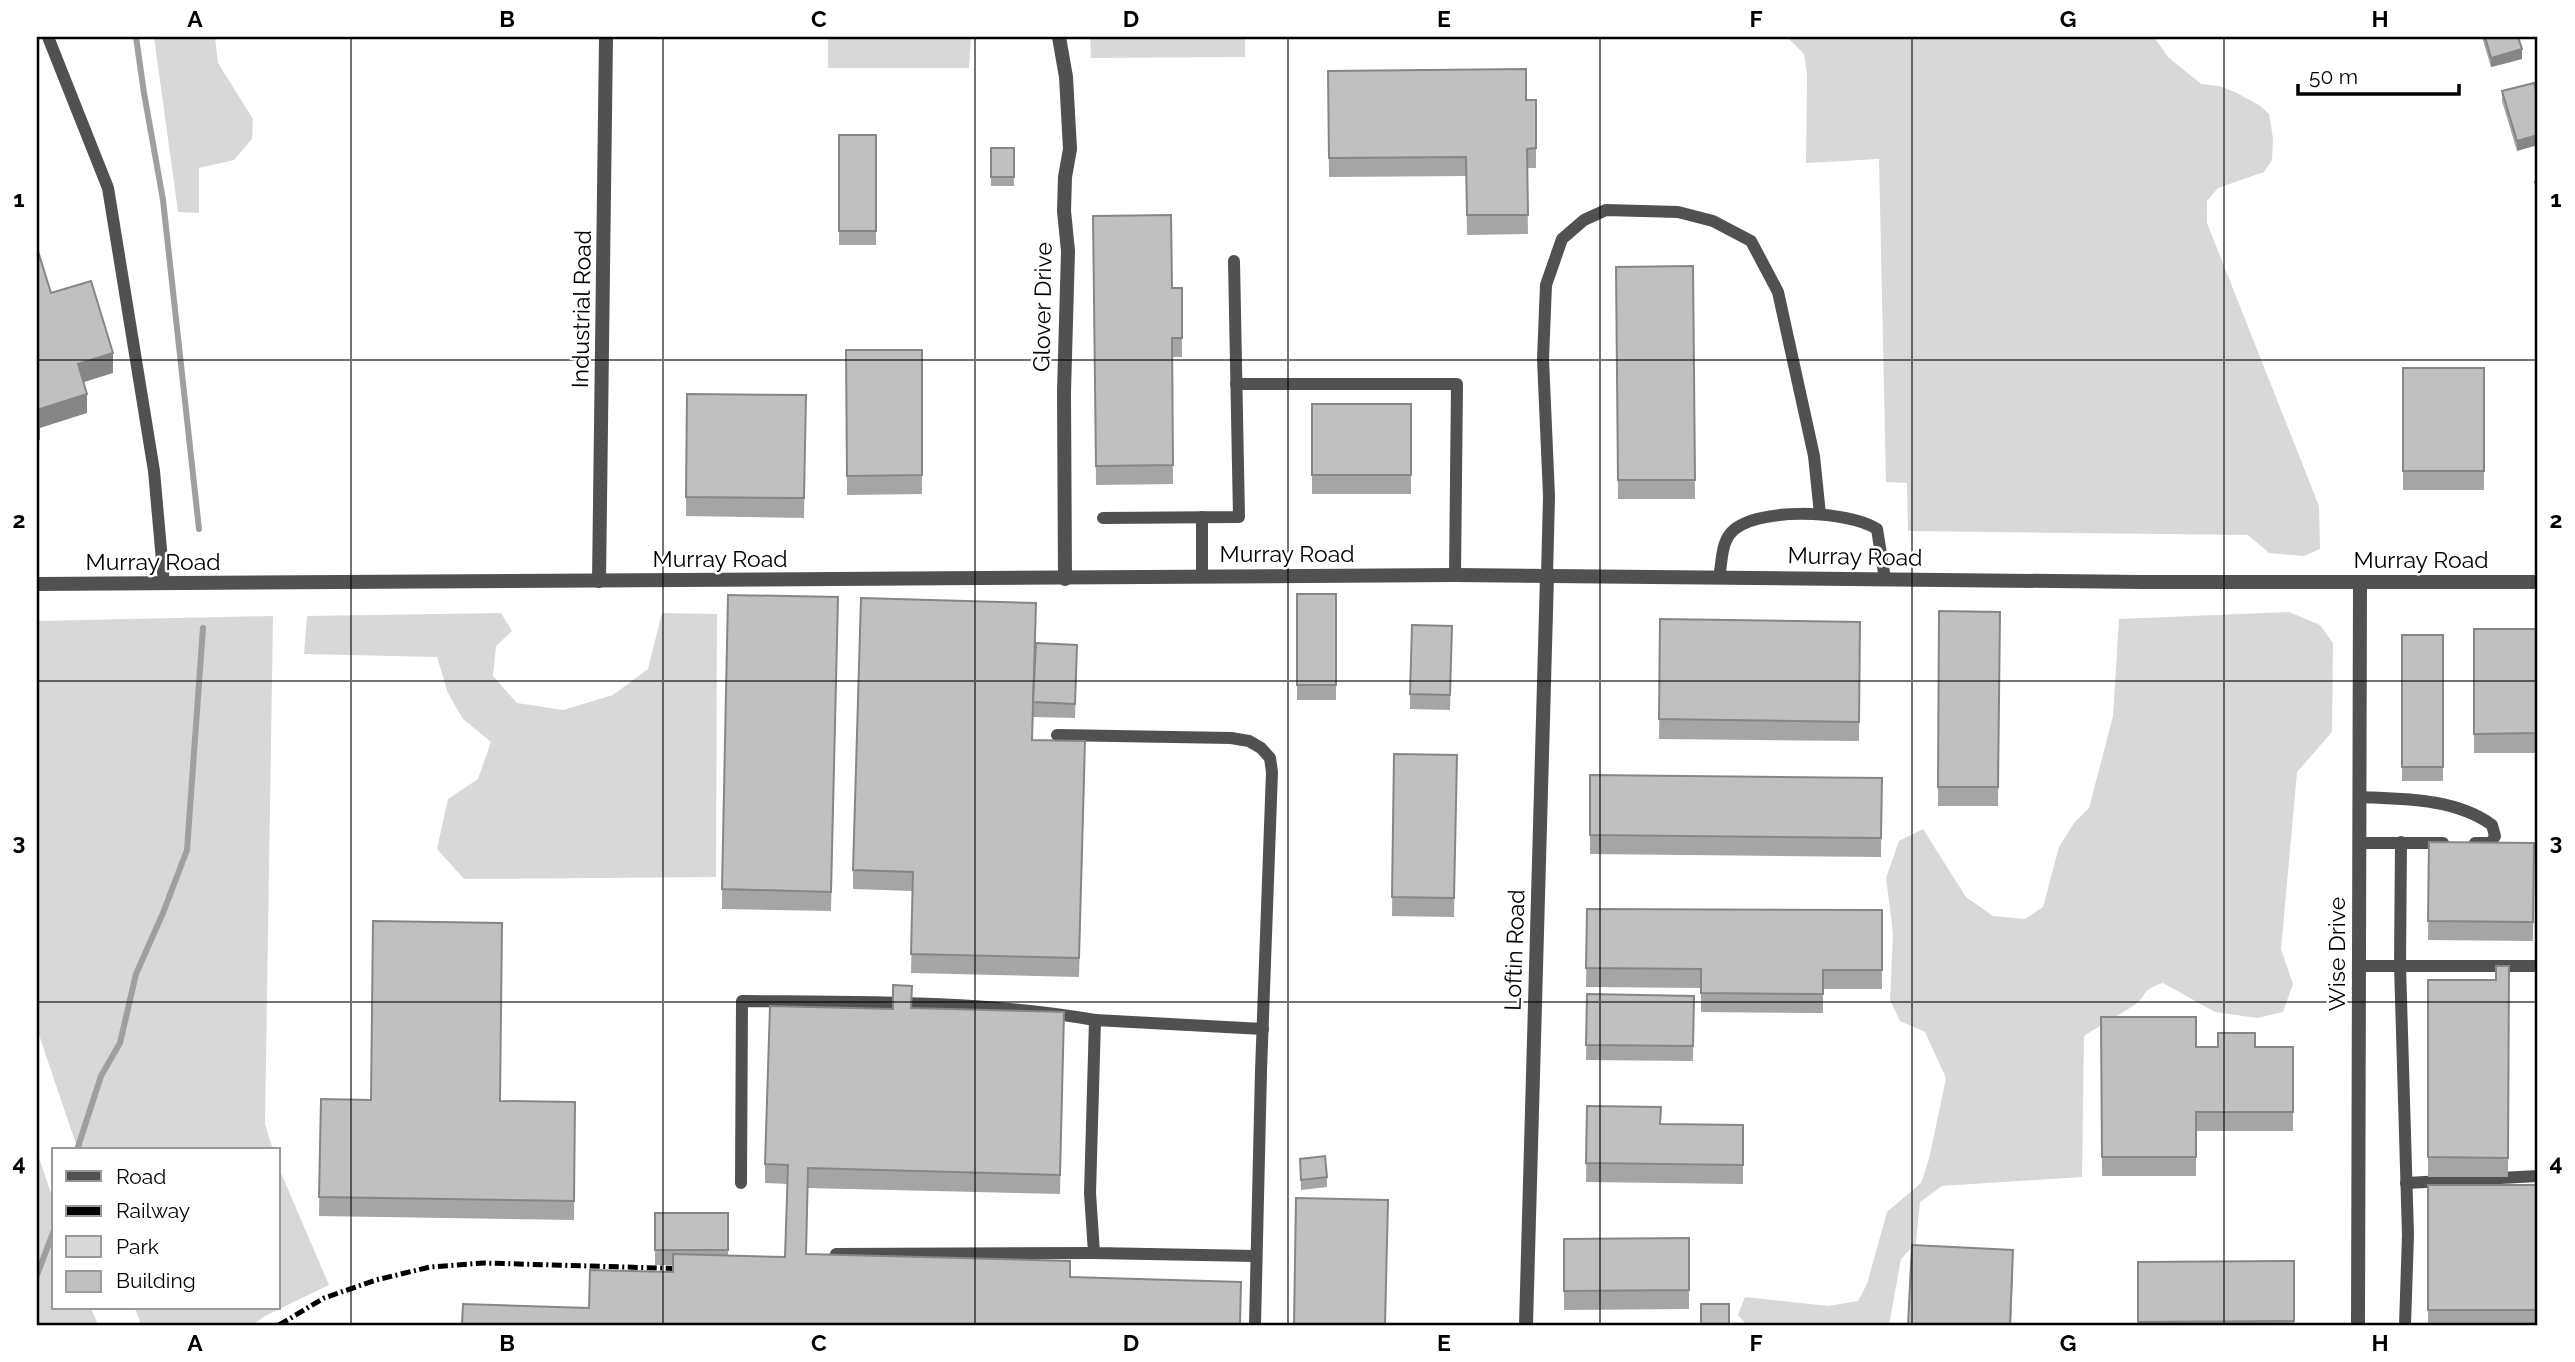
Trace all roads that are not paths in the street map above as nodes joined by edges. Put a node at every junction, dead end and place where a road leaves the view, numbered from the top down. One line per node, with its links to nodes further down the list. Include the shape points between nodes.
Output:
1 (48, 37): 18 (lane, via 108,188 154,471)
2 (606, 37): 15 (street, Industrial Road)
3 (1059, 37): 13 (street, Glover Drive, via 1070,149 1064,211 1068,251)
4 (1234, 261): 5 (lane)
5 (1236, 384): 7 (lane, via 1239,517); 9 (lane, via 1458,384)
6 (1820, 514): 11 (lane, via 1814,456 1778,292 1751,241 1713,221 1678,212 1606,210 1584,220 1562,239 1546,285); 12 (lane, via 1758,517 1745,523 1725,544); 14 (lane, via 1867,522 1877,529)
7 (1202, 517): 8 (lane); 10 (lane)
8 (1103, 518)
9 (1455, 575): 10 (street, Murray Road); 11 (street, Murray Road)
10 (1202, 576): 13 (street, Murray Road)
11 (1547, 576): 12 (street, Murray Road); 36 (street, Loftin Road)
12 (1719, 577): 14 (street, Murray Road)
13 (1065, 579): 15 (street, Murray Road)
14 (1885, 579): 16 (street, Murray Road)
15 (599, 581): 18 (street, Murray Road)
16 (2360, 582): 17 (street, Murray Road); 21 (street, Wise Drive)
17 (2538, 582)
18 (164, 583): 19 (street, Murray Road)
19 (37, 584)
20 (1057, 735): 28 (lane, via 1231,738 1249,741 1269,758 1271,829)
21 (2359, 797): 22 (lane, via 2412,799 2475,813 2492,825 2495,836 2490,843); 23 (street, Wise Drive)
22 (2401, 842): 23 (lane); 25 (lane)
23 (2360, 843): 24 (street, Wise Drive)
24 (2359, 965): 25 (lane); 37 (street, Wise Drive)
25 (2400, 965): 26 (lane); 31 (lane)
26 (2538, 966)
27 (1095, 1020): 28 (lane); 30 (lane, via 1042,1011 916,1003 742,1001); 32 (lane, via 1090,1193)
28 (1263, 1029): 34 (lane)
29 (2538, 1176): 31 (lane)
30 (741, 1183)
31 (2406, 1183): 38 (lane)
32 (1094, 1253): 33 (lane); 34 (lane)
33 (836, 1254)
34 (1256, 1256): 35 (lane)
35 (1255, 1325)
36 (1526, 1325)
37 (2358, 1325)
38 (2405, 1325)

